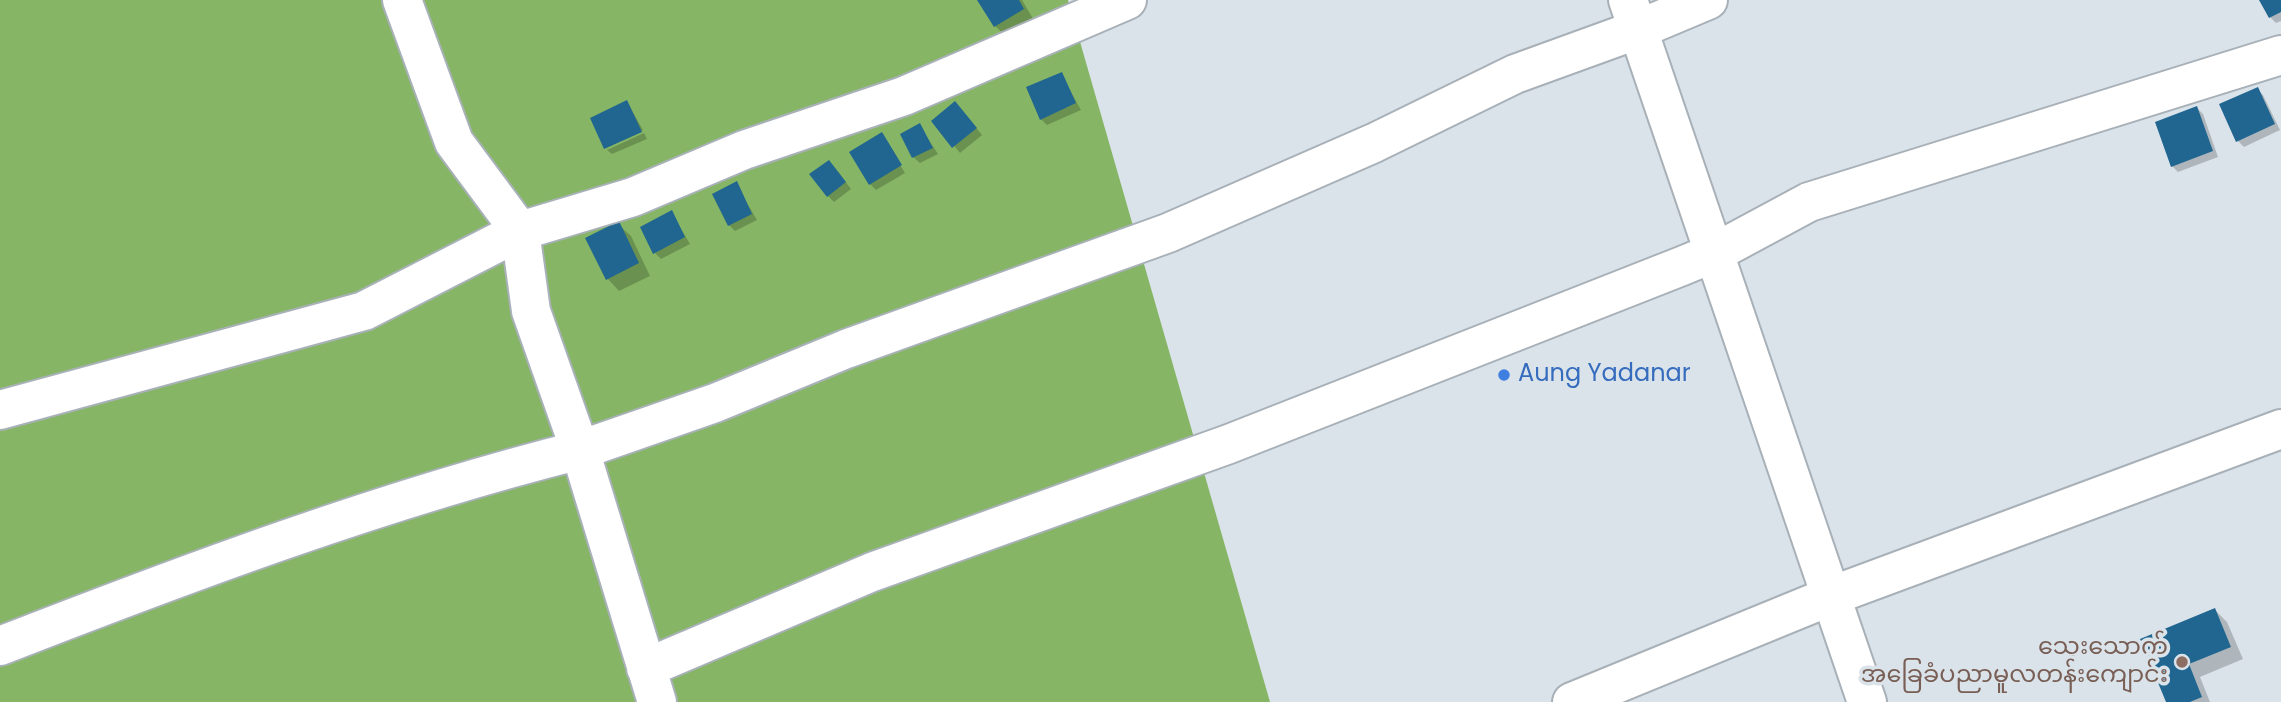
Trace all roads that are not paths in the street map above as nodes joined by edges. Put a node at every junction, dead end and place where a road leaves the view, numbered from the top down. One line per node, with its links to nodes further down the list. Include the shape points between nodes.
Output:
1 (402, 0): 6 (street, via 454,142)
2 (1127, 0): 6 (street, via 904,96 744,150 633,197)
3 (1708, 0): 4 (street)
4 (1634, 15): 7 (street); 10 (street, via 1374,143 1168,233)
5 (2281, 55): 7 (street, via 1809,202)
6 (520, 231): 8 (street, via 364,311); 10 (street, via 531,311)
7 (1716, 252): 11 (street); 13 (street, via 1229,444 872,572)
8 (0, 410)
9 (2281, 429): 11 (street)
10 (580, 450): 12 (street, via 491,472 214,565); 13 (street)
11 (1831, 596): 14 (street); 15 (street)
12 (0, 646)
13 (651, 685)
14 (1572, 702)
15 (1867, 702)

